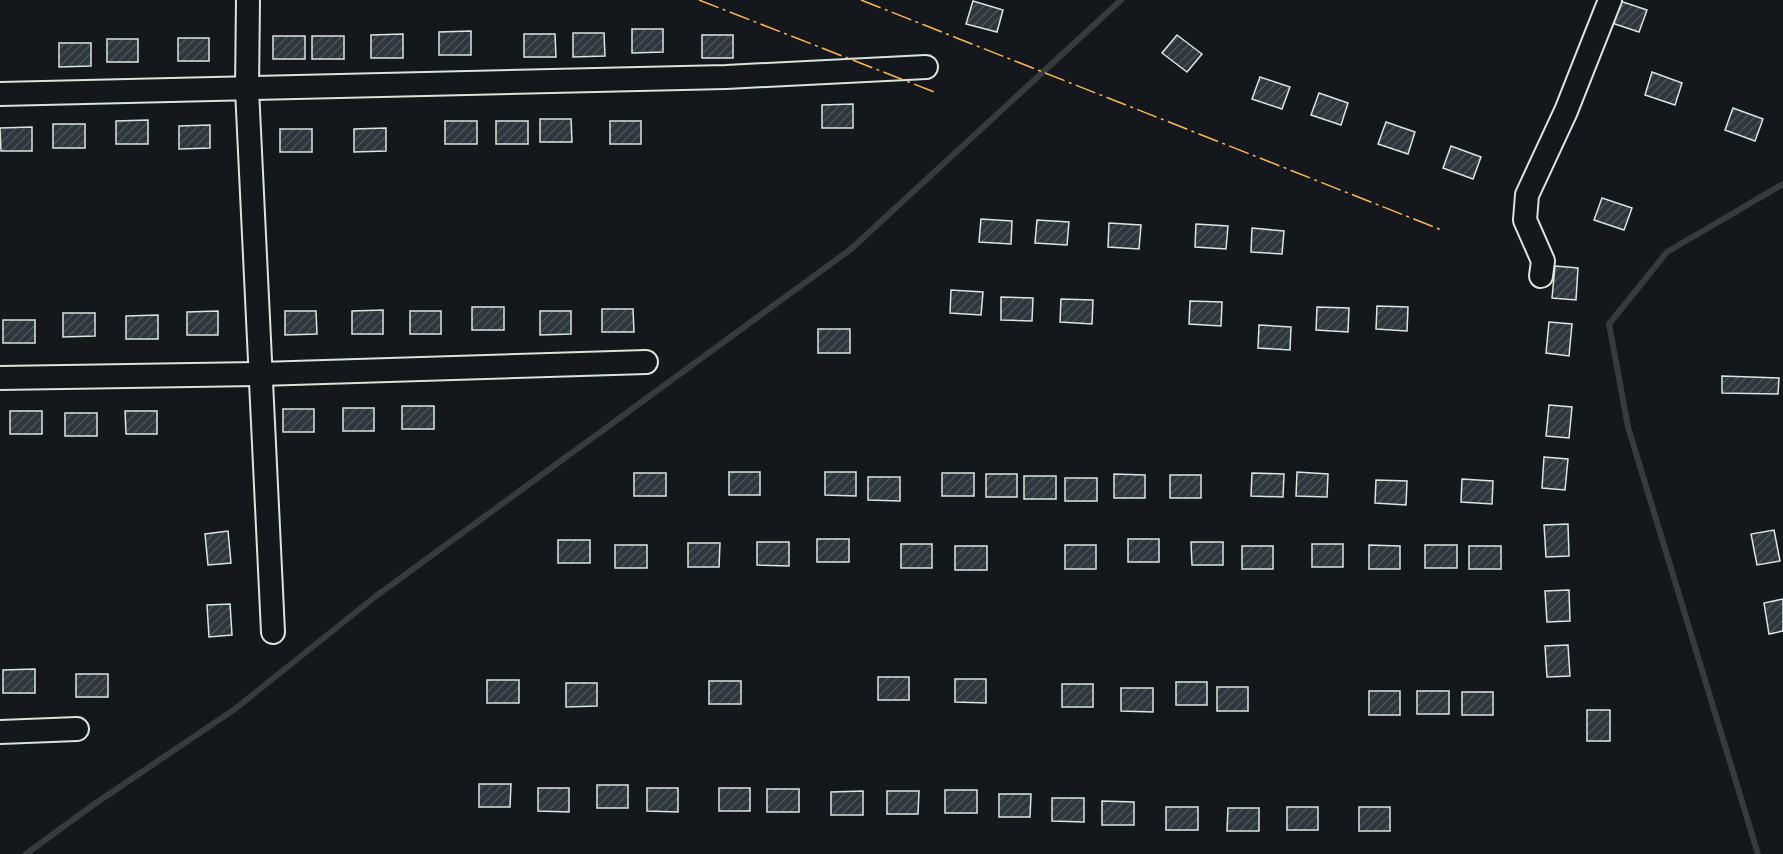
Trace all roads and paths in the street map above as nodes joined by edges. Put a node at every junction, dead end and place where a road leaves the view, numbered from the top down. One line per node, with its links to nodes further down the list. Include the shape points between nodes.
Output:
1 (248, 0): 4 (street)
2 (1610, 0): 6 (street, via 1571,100 1527,195 1525,220 1543,261)
3 (926, 67): 4 (street, via 726,77)
4 (247, 89): 5 (street); 8 (street)
5 (0, 94)
6 (1541, 276)
7 (646, 362): 8 (street)
8 (260, 374): 9 (street); 10 (street)
9 (0, 378)
10 (273, 632)
11 (77, 729): 12 (street)
12 (0, 732)

